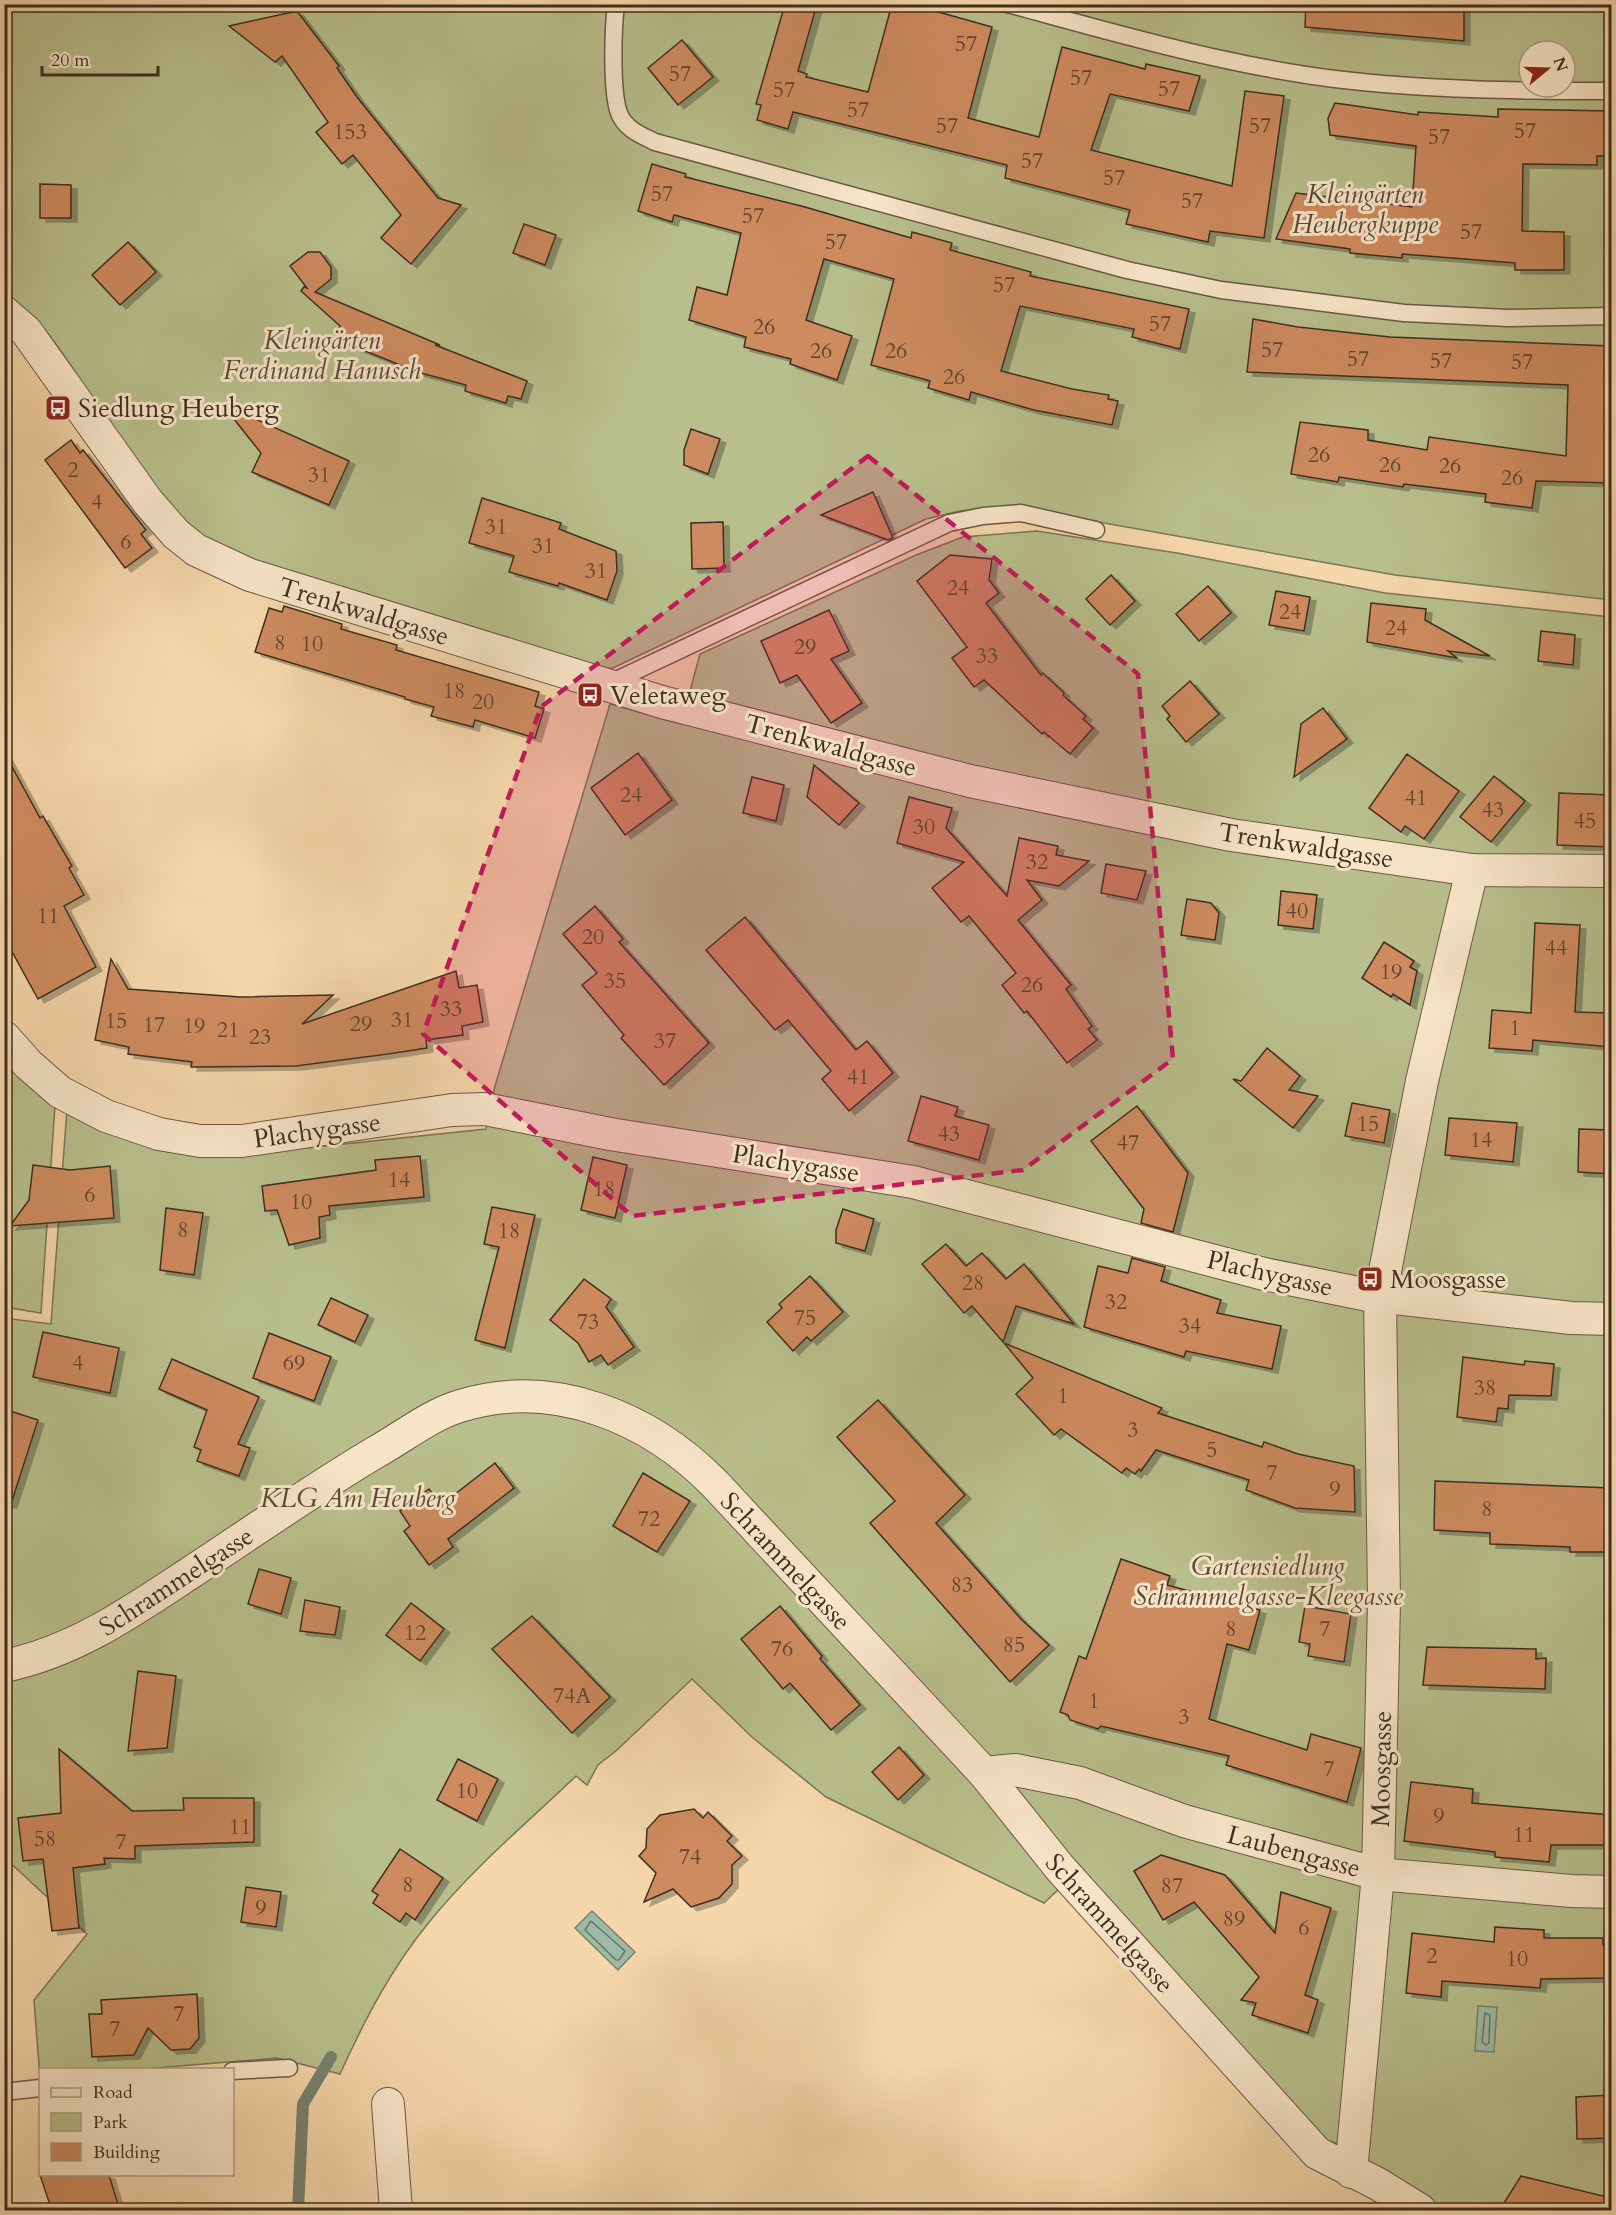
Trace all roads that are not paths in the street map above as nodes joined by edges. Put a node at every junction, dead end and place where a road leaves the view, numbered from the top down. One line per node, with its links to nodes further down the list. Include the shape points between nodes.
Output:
1 (616, 4): 5 (lane, via 619,114 632,130 655,142 1116,267 1221,290 1404,312 1508,318)
2 (1008, 4): 3 (lane, via 1205,54 1332,78 1422,88)
3 (1611, 91)
4 (4, 312): 7 (street, Trenkwaldgasse, via 26,331 148,502 196,550 250,575)
5 (1611, 316)
6 (1096, 530): 7 (lane, via 1021,513 950,524)
7 (606, 685): 8 (street, Trenkwaldgasse, via 970,781 1231,835)
8 (1472, 870): 9 (street, Trenkwaldgasse); 11 (street, Moosgasse, via 1422,1080)
9 (1611, 871)
10 (4, 1037): 11 (street, Plachygasse, via 60,1092 106,1116 159,1134 200,1141 242,1141 485,1108 610,1134 913,1182 1264,1274)
11 (1380, 1297): 12 (street, Plachygasse); 15 (street, Moosgasse, via 1384,1601)
12 (1611, 1319)
13 (4, 1666): 14 (street, Schrammelgasse, via 60,1650 115,1623 347,1469 457,1407 521,1395 554,1398 614,1414 683,1454)
14 (984, 1773): 15 (street, Laubengasse, via 1015,1770 1080,1783 1184,1821); 22 (street, Schrammelgasse, via 1060,1868 1317,2153)
15 (1378, 1874): 16 (street, Laubengasse); 22 (street, Moosgasse)
16 (1611, 1892)
17 (289, 2068): 18 (lane)
18 (234, 2071)
19 (39, 2088): 20 (lane)
20 (4, 2092)
21 (388, 2104): 23 (street)
22 (1351, 2172): 24 (street, Schrammelgasse)
23 (396, 2211)
24 (1420, 2211)

